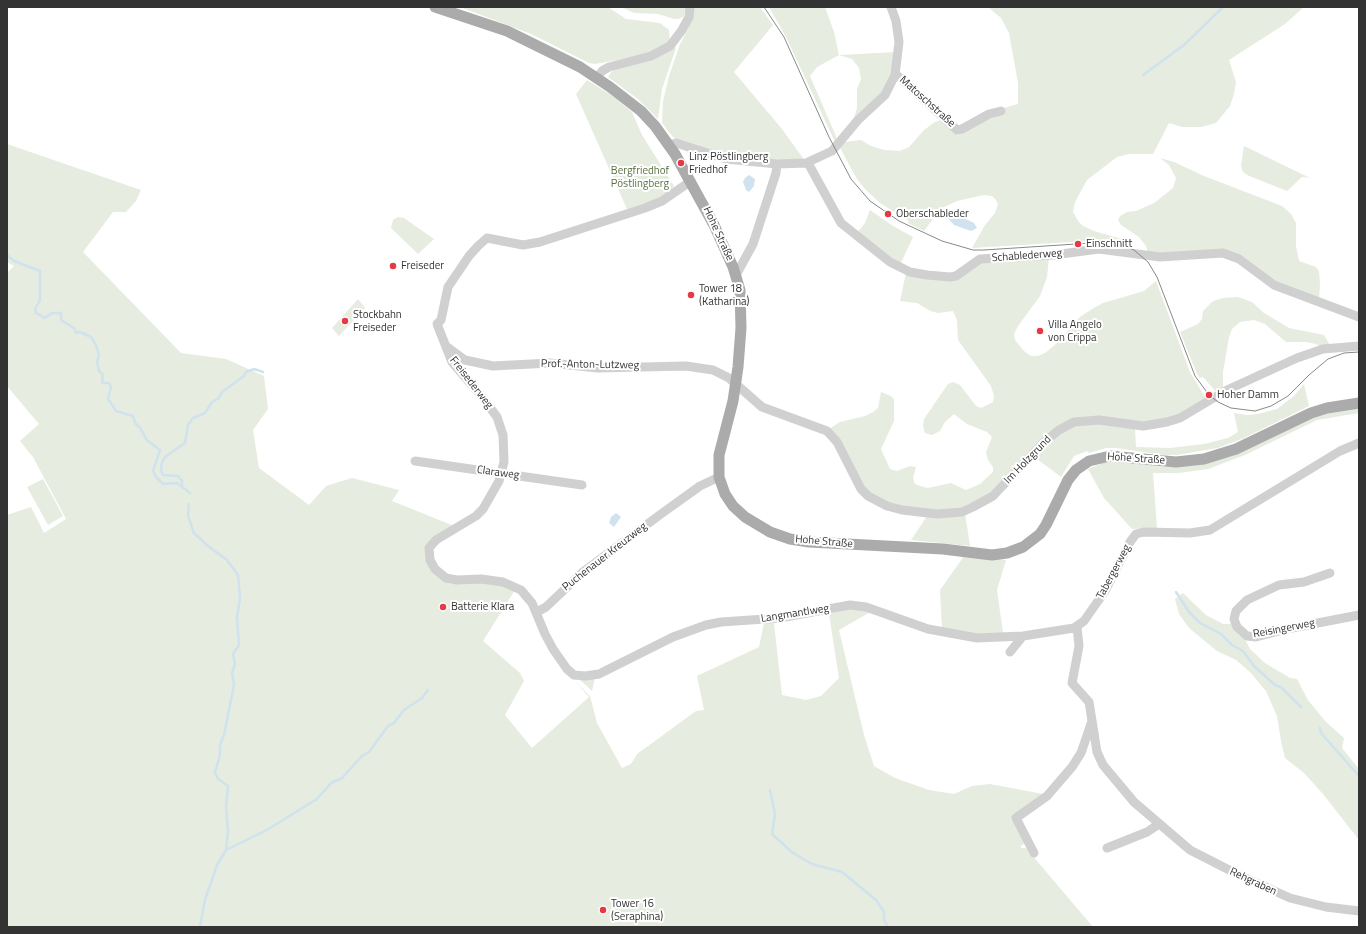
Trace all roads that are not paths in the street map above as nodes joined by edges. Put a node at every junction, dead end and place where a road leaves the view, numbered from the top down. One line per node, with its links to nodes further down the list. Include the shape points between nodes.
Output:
1 (435, 7): 5 (main road, Hohe Straße, via 507,31)
2 (690, 7): 5 (street, via 682,30 675,41 662,51 609,67)
3 (891, 7): 4 (street, Matoschstraße, via 899,42)
4 (896, 75): 6 (street, Matoschstraße, via 957,130 989,114); 8 (street, Matoschstraße, via 885,95 858,120 835,149)
5 (597, 78): 7 (main road, Hohe Straße, via 641,111)
6 (1001, 111)
7 (669, 145): 9 (street, Matoschstraße, via 676,143 726,159); 10 (main road, Hohe Straße)
8 (808, 163): 9 (street, Matoschstraße); 12 (street, Schablederweg, via 841,223 879,253 910,272 950,277 956,276 980,259 1099,250 1160,257 1224,253 1239,259 1274,285)
9 (777, 164): 11 (street, via 753,244)
10 (691, 181): 11 (main road, Hohe Straße, via 717,230); 13 (street, Freisederweg, via 662,201 645,208 540,242 523,245 487,238 473,251 448,287 441,320 437,324)
11 (736, 275): 17 (main road, Hohe Straße, via 740,290 741,317)
12 (1359, 317)
13 (446, 346): 15 (street, Prof.-Anton-Lutzweg); 16 (street, Freisederweg)
14 (1359, 346): 17 (street, Im Holzgrund, via 1323,349 1297,358 1227,390 1180,418 1167,422 1143,426 1099,420 1074,422 1043,443 993,496 973,508 952,513 902,510 875,500 861,489 837,442 827,431 762,407)
15 (465, 360): 16 (street); 17 (street, Prof.-Anton-Lutzweg, via 493,366 550,363 598,368 696,366 722,374)
16 (457, 369): 21 (street, Freisederweg, via 483,398 500,425 504,448)
17 (736, 384): 22 (main road, Hohe Straße, via 718,454)
18 (1359, 403): 22 (main road, Hohe Straße, via 1311,413 1236,449 1204,459 1176,462 1110,456 1089,461 1076,470 1068,480 1040,534 1023,547 997,555 790,539 760,527 738,511 725,494)
19 (1359, 443): 27 (street, Tabergerweg, via 1340,451 1210,530 1136,534 1105,592)
20 (415, 461): 21 (street, Claraweg)
21 (501, 473): 23 (street, Claraweg); 25 (street, Freisederweg, via 483,509 436,540 428,552 432,565 442,576 457,580 486,579 518,587 527,595)
22 (719, 477): 25 (street, Puchenauer Kreuzweg, via 700,486 584,571 546,607)
23 (582, 485)
24 (1330, 573): 26 (street, Reisingerweg, via 1304,582 1279,585 1247,600 1236,611 1234,619 1237,627 1244,634 1256,637 1287,628)
25 (537, 612): 28 (street, Langmantlweg, via 549,641 570,672 580,676 599,674 673,637 706,625 788,617 854,605 942,632 977,638)
26 (1359, 615)
27 (1077, 627): 28 (street); 30 (street, Rehgraben, via 1079,646 1072,683 1088,702)
28 (1023, 636): 29 (street)
29 (1010, 652)
30 (1092, 720): 31 (street, Rehgraben, via 1104,768 1134,802); 33 (street, via 1082,753 1072,767 1046,796 1016,818)
31 (1159, 824): 32 (street, via 1151,831); 34 (street, Rehgraben, via 1194,853 1276,893 1326,907)
32 (1108, 848)
33 (1034, 853)
34 (1359, 911)

